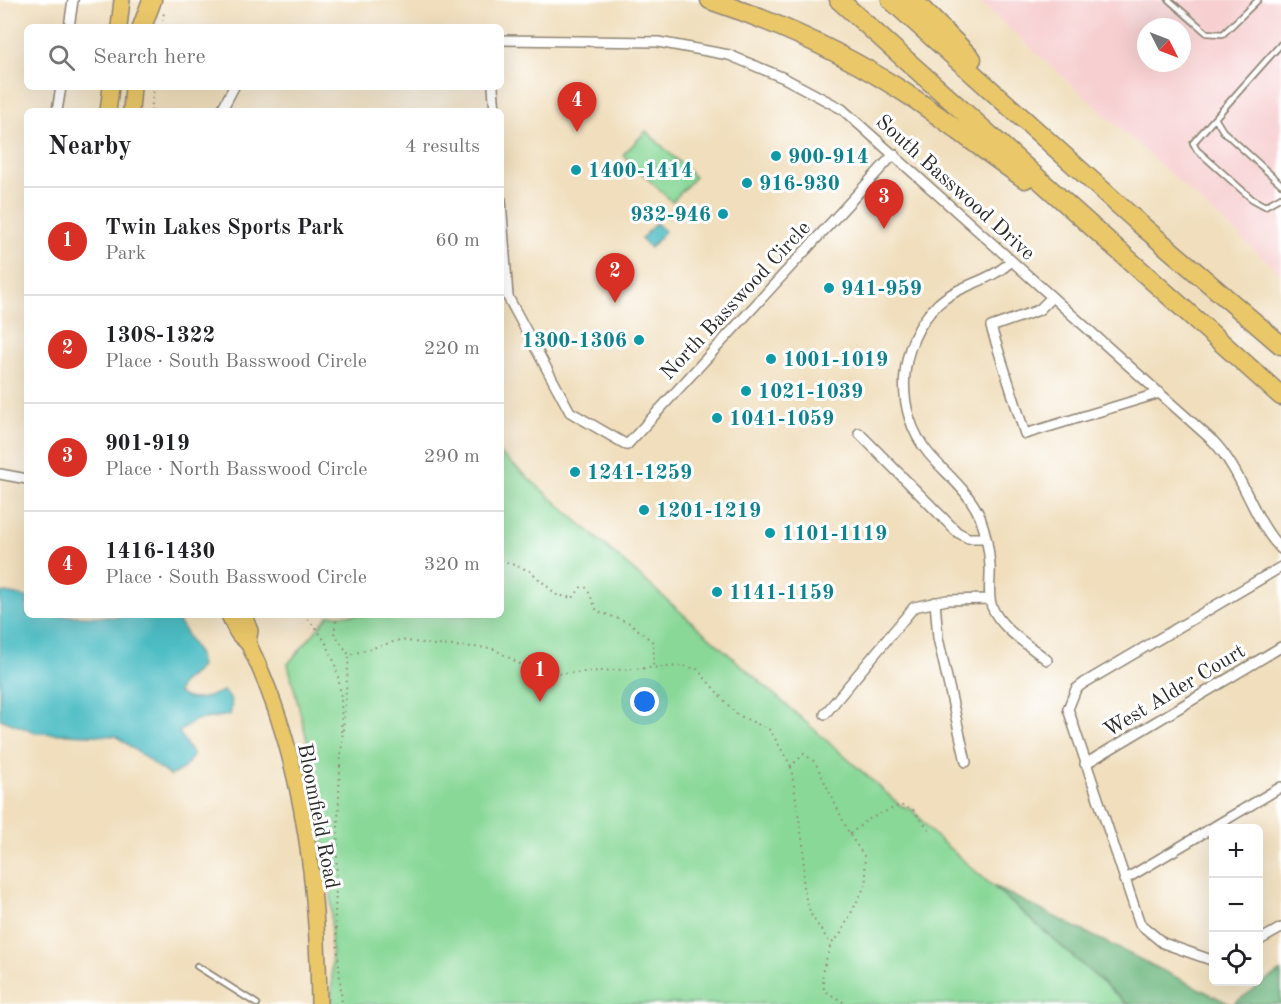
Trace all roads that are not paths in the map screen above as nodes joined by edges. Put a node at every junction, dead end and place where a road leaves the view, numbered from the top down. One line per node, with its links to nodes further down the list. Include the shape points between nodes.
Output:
1 (73, 0): 11 (street)
2 (122, 0): 12 (main road)
3 (145, 0): 13 (main road)
4 (152, 0): 14 (highway)
5 (710, 0): 32 (highway, via 760,17 843,56 913,98)
6 (839, 0): 32 (highway)
7 (891, 0): 28 (highway)
8 (913, 0): 28 (highway, via 960,46)
9 (1169, 0): 10 (lane, via 1207,33 1223,34)
10 (1257, 0)
11 (69, 24)
12 (119, 24)
13 (142, 24)
14 (143, 24)
15 (504, 40): 29 (street, South Basswood Drive, via 657,42 729,55 842,109)
16 (1281, 44): 27 (lane)
17 (60, 90): 22 (street)
18 (111, 90): 23 (main road)
19 (134, 90): 24 (main road)
20 (232, 90): 25 (street)
21 (493, 90): 26 (street)
22 (58, 108)
23 (108, 108)
24 (131, 108)
25 (223, 108)
26 (495, 108)
27 (1215, 118): 30 (lane); 31 (lane, via 1193,143 1197,150 1252,199 1265,206)
28 (1026, 122): 36 (highway)
29 (894, 154): 33 (street, North Basswood Circle, via 627,445 570,412 508,297); 34 (street, South Basswood Drive)
30 (1281, 184)
31 (1281, 197)
32 (1083, 218): 38 (highway)
33 (504, 242)
34 (1011, 261): 35 (street, South Basswood Drive); 42 (street, via 1001,272 960,289 937,305 915,336 905,376 907,407 916,434 971,500)
35 (1051, 298): 37 (street, South Basswood Drive); 37 (street, via 1039,310 991,327 1025,434)
36 (1281, 345)
37 (1160, 393): 43 (street, South Basswood Drive, via 1225,453 1257,518)
38 (1281, 396)
39 (859, 433): 42 (street, via 957,532 968,538)
40 (0, 474): 41 (street)
41 (24, 478)
42 (986, 538): 45 (street)
43 (1281, 549)
44 (1281, 567): 54 (street, via 1076,689 1069,716)
45 (990, 599): 46 (street); 51 (street, via 1002,622)
46 (935, 602): 52 (street, via 908,612); 53 (street, via 938,638)
47 (230, 618): 49 (main road, Bloomfield Road, via 239,635)
48 (245, 618): 49 (main road, Bloomfield Road, via 250,631)
49 (248, 642): 62 (main road, Bloomfield Road, via 285,747 305,834 314,893)
50 (1281, 647): 54 (street, West Alder Court)
51 (1047, 660)
52 (825, 714)
53 (966, 762)
54 (1085, 764): 56 (street)
55 (1281, 787): 56 (street)
56 (1124, 880): 59 (street, via 1137,917 1149,934)
57 (1281, 928): 58 (street)
58 (1263, 938)
59 (1209, 959)
60 (197, 966): 61 (lane)
61 (257, 1004)
62 (319, 1004)

